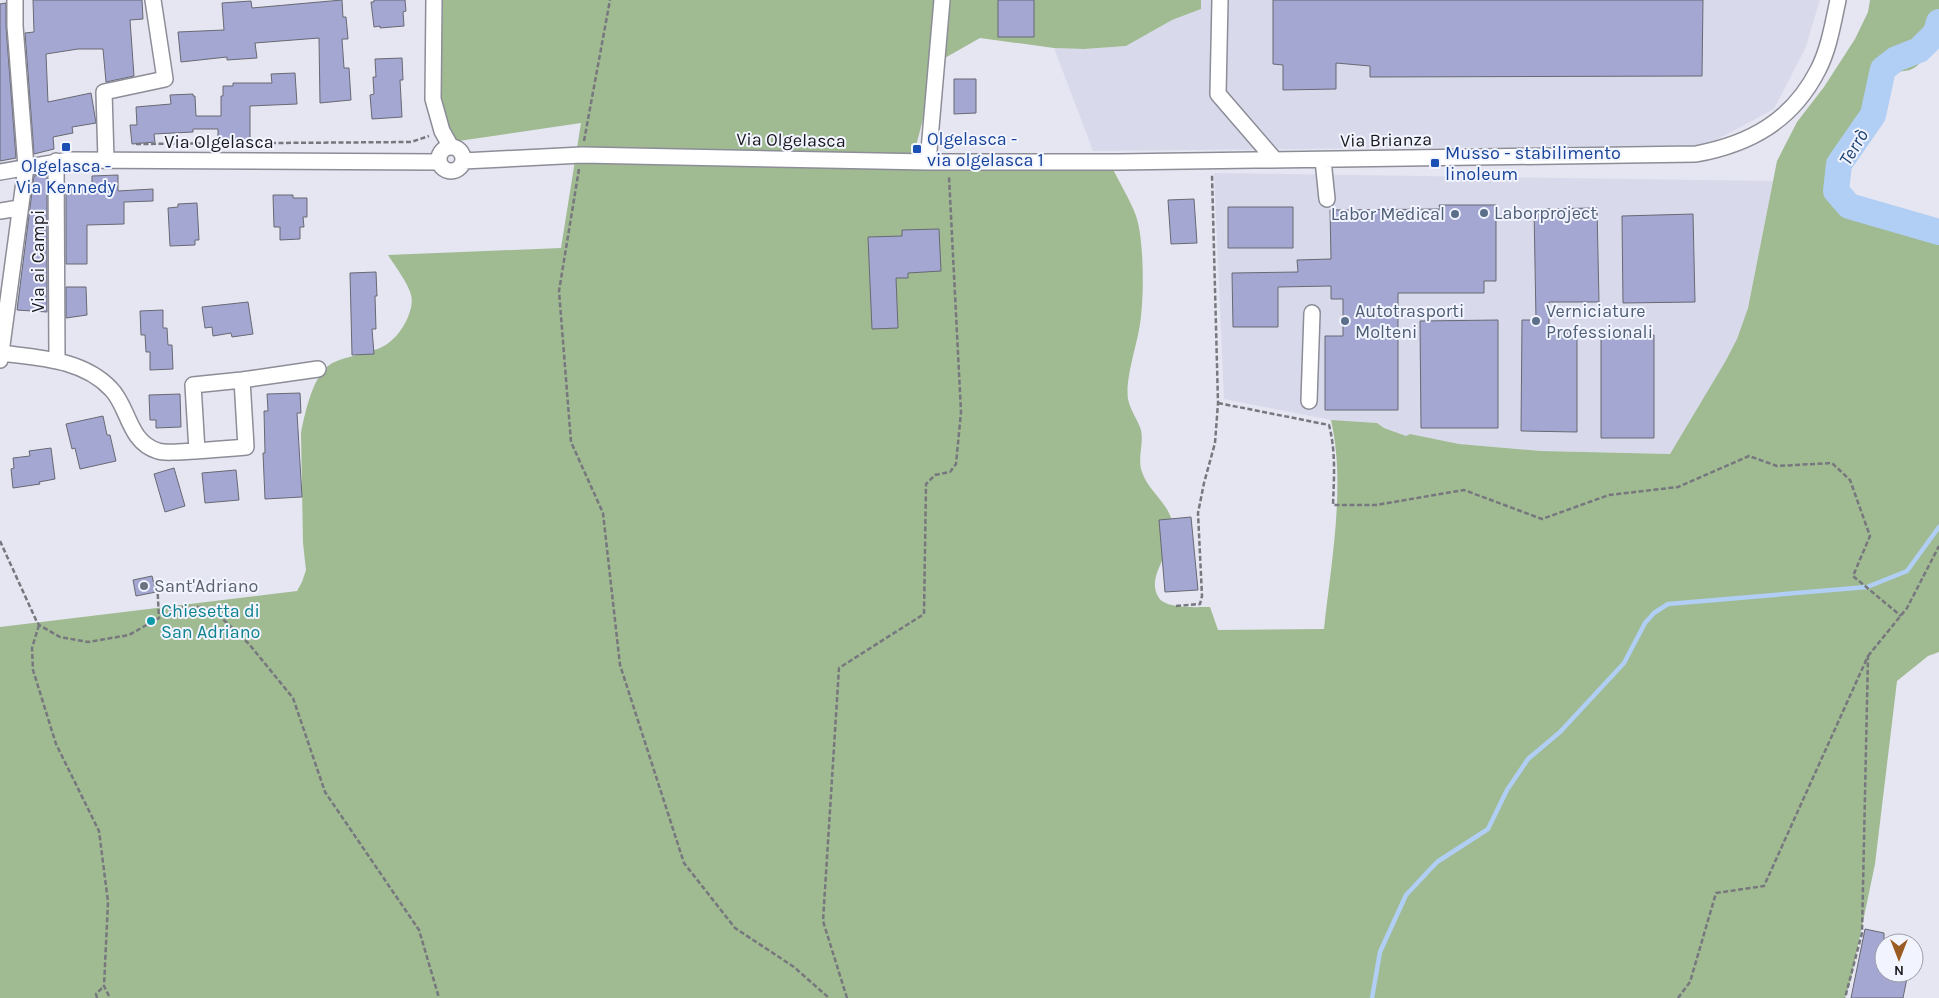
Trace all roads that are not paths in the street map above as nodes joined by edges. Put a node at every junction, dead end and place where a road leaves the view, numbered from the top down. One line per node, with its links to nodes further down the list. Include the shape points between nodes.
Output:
1 (15, 0): 16 (street)
2 (153, 0): 8 (street, via 165,79 104,92)
3 (434, 0): 7 (street, via 433,100 442,131)
4 (942, 0): 14 (street)
5 (1220, 0): 9 (street, via 1218,94)
6 (1838, 0): 10 (street, Via Brianza, via 1818,70 1802,96 1777,122 1716,150 1670,155)
7 (451, 147): 12 (street, via 458,150); 13 (street, via 443,150)
8 (106, 160): 11 (street, Via Olgelasca); 13 (street, Via Olgelasca)
9 (1276, 160): 10 (street, Via Brianza); 15 (street, Via Brianza)
10 (1324, 160): 18 (street)
11 (56, 161): 16 (street, Via Olgelasca); 23 (street, Via ai Campi)
12 (462, 161): 13 (street, Via Olgelasca, via 457,170 449,171); 14 (street, Via Olgelasca, via 582,155)
13 (439, 162)
14 (928, 162): 15 (street, Via Olgelasca)
15 (1118, 162)
16 (26, 167): 17 (street, Via Olgelasca); 19 (street)
17 (0, 172)
18 (1327, 199)
19 (20, 208): 20 (street); 22 (street)
20 (0, 211)
21 (1312, 313): 26 (street)
22 (0, 357): 23 (street)
23 (57, 360): 27 (street, via 92,373 112,390 145,446 159,452)
24 (318, 368): 25 (street)
25 (242, 380): 27 (street, via 246,447); 27 (street, via 192,385)
26 (1309, 401)
27 (197, 451)

